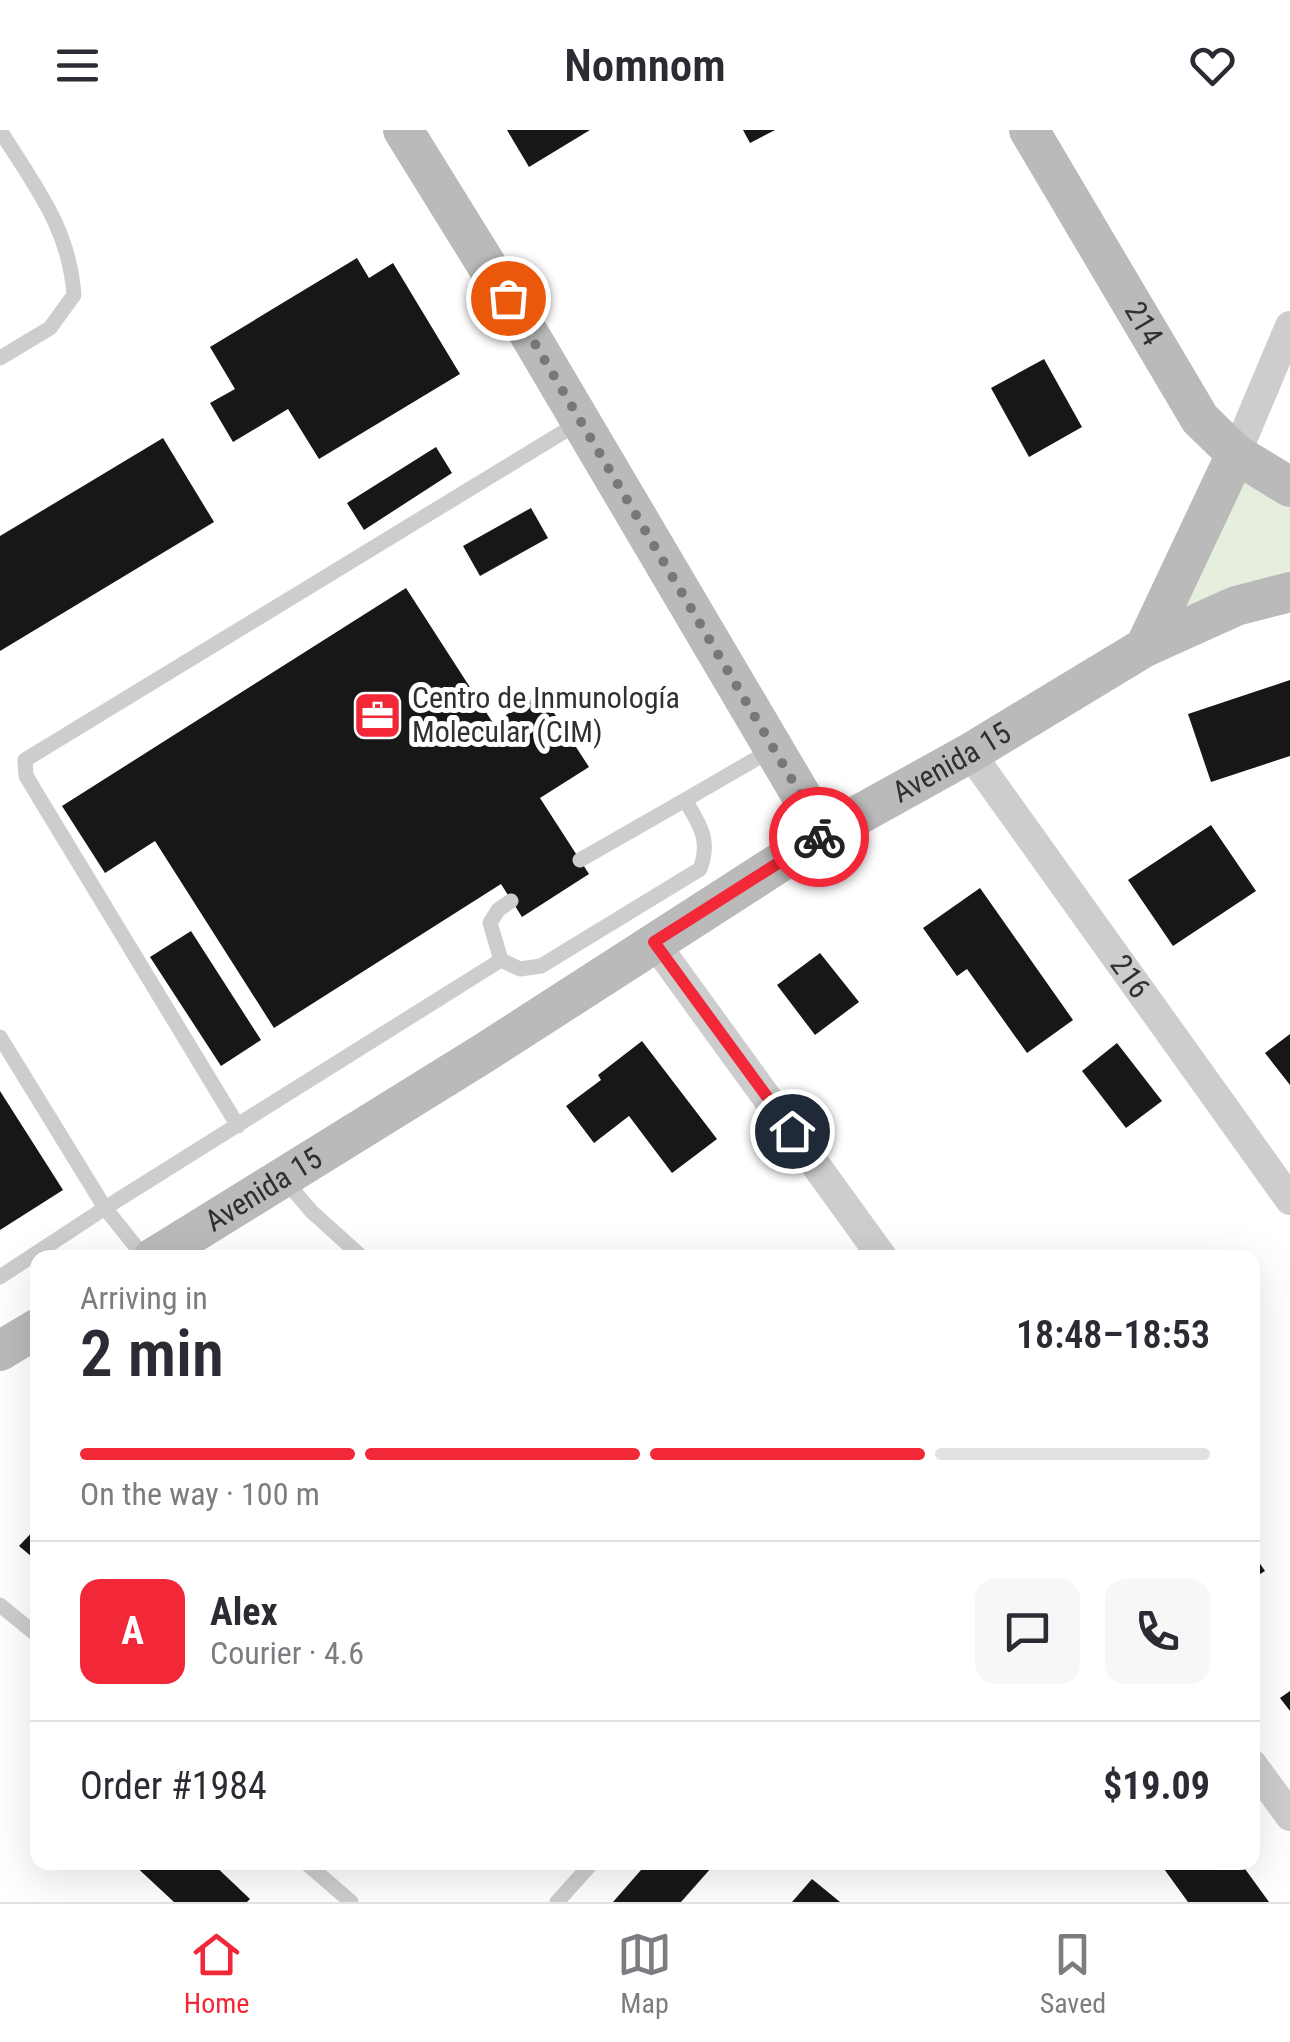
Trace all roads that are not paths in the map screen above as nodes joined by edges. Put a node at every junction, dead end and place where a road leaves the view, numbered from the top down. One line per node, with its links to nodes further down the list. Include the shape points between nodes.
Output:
1 (0, 130): 5 (lane, via 62,232 74,296 50,328)
2 (403, 130): 6 (street)
3 (1029, 130): 7 (street, 214, via 1200,419)
4 (1290, 326): 7 (street)
5 (0, 358)
6 (581, 421): 11 (street); 20 (lane, via 25,760 26,776)
7 (1236, 454): 8 (street, 214); 10 (street)
8 (1290, 487)
9 (1290, 592): 10 (street, Avenida 15, via 1236,606)
10 (1145, 647): 12 (street, Avenida 15)
11 (773, 749): 13 (lane); 14 (street)
12 (970, 753): 14 (street, Avenida 15); 22 (street, 216)
13 (685, 800): 15 (lane); 18 (lane, via 704,832 700,868 541,966 520,968)
14 (824, 834): 17 (street, Avenida 15)
15 (580, 860)
16 (511, 901): 18 (lane, via 490,923)
17 (654, 942): 21 (street, Avenida 15); 28 (street)
18 (501, 960): 20 (lane)
19 (0, 1037): 23 (lane)
20 (238, 1126): 23 (lane)
21 (283, 1178): 26 (street, Avenida 15); 27 (lane)
22 (1290, 1200)
23 (104, 1208): 24 (lane); 25 (lane)
24 (42, 1250)
25 (138, 1250)
26 (166, 1250)
27 (354, 1250)
28 (878, 1250)
29 (30, 1258): 30 (lane)
30 (0, 1278)
31 (30, 1333): 32 (street)
32 (0, 1351)
33 (0, 1605): 34 (lane)
34 (30, 1629)
35 (1260, 1775): 36 (street)
36 (1290, 1816)
37 (314, 1870): 39 (lane)
38 (586, 1870): 40 (lane)
39 (351, 1902)
40 (557, 1902)

